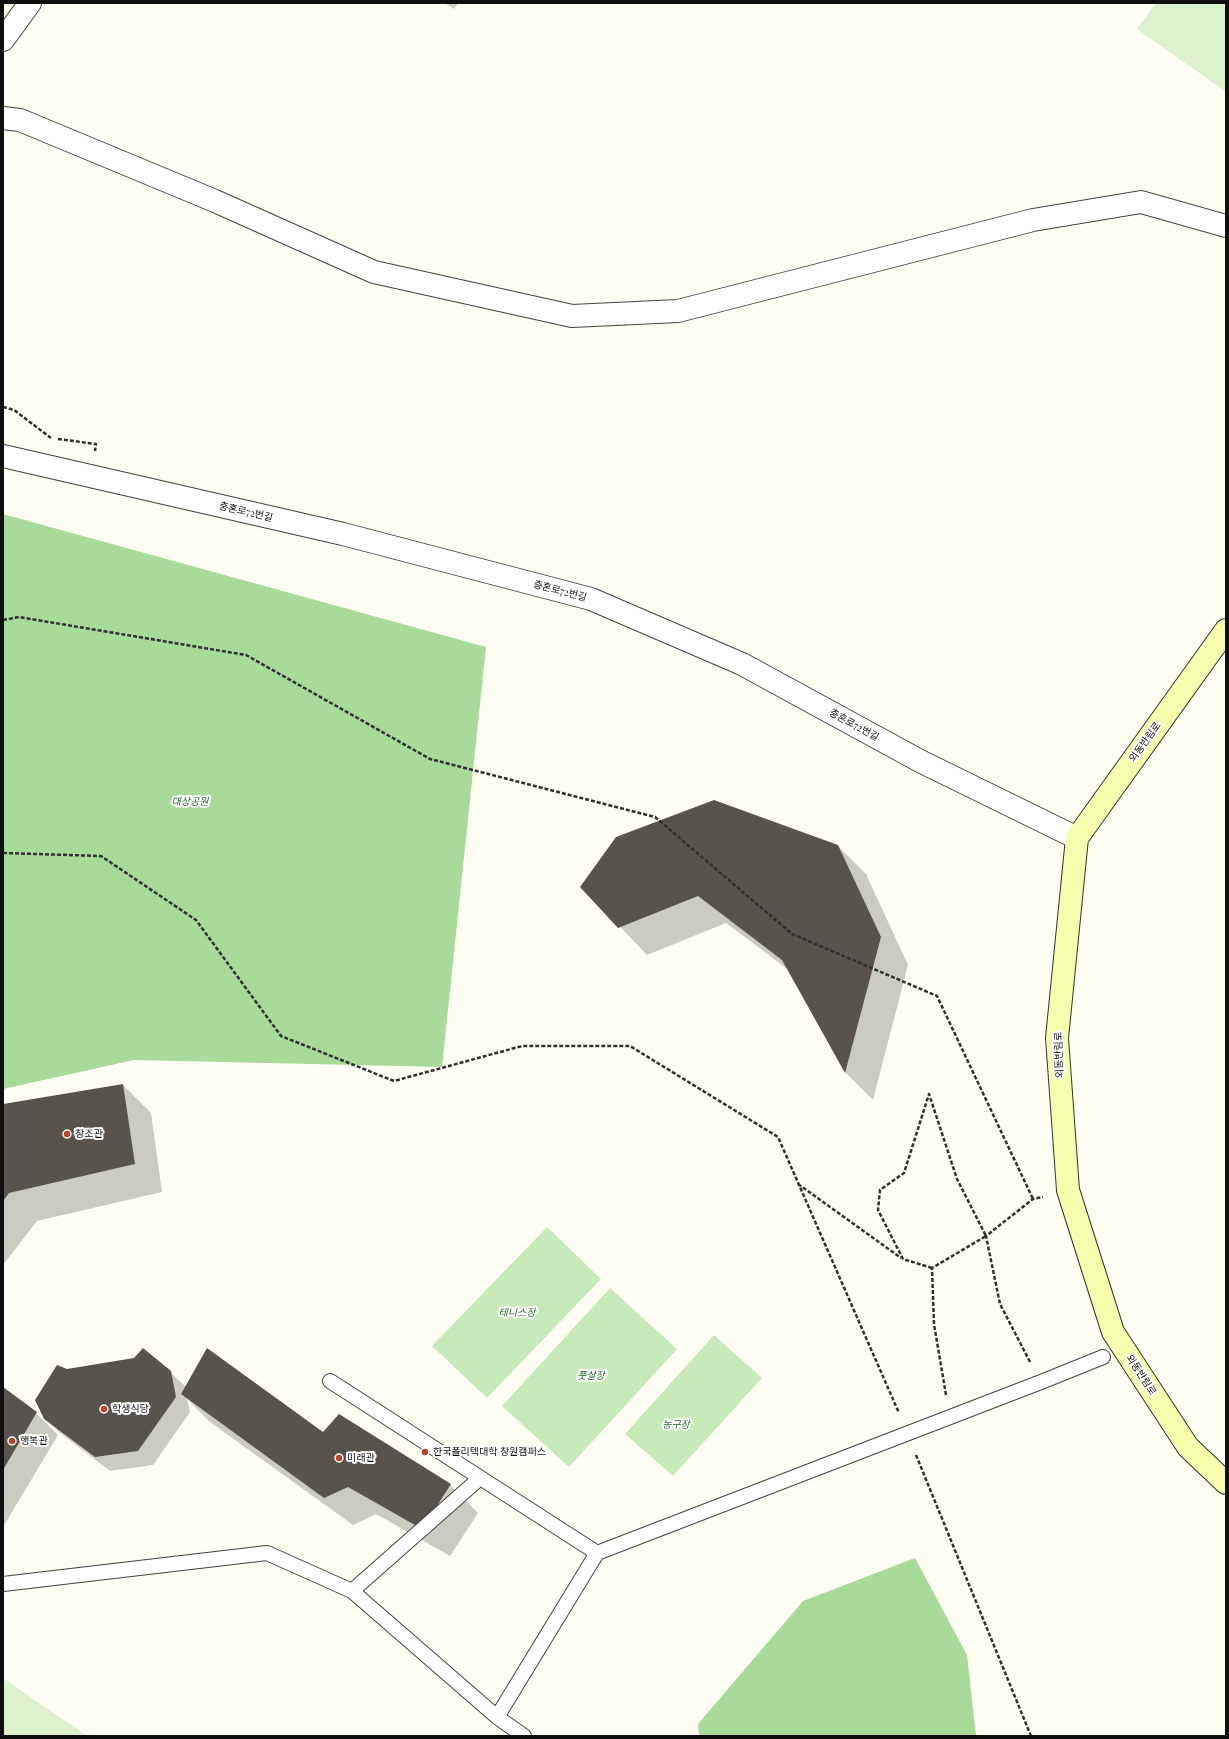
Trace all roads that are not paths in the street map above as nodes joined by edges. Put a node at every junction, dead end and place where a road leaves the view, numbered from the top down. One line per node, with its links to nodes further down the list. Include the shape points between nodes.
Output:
1 (30, 3): 2 (street)
2 (3, 40)
3 (3, 118): 4 (street, via 20,120 200,195 374,272 572,316 678,311 1033,220 1141,202)
4 (1226, 226)
5 (3, 456): 7 (street, 충혼로72번길, via 343,534 591,599 742,664 920,761)
6 (1226, 630): 7 (main road, 외동반림로)
7 (1077, 838): 11 (main road, 외동반림로, via 1057,1038 1068,1190 1113,1332 1188,1447)
8 (1102, 1356): 12 (lane, via 1041,1382)
9 (330, 1381): 10 (lane)
10 (480, 1478): 12 (lane); 14 (lane)
11 (1226, 1483)
12 (597, 1553): 15 (lane)
13 (3, 1584): 14 (lane, via 267,1553)
14 (352, 1591): 15 (lane)
15 (497, 1717): 16 (lane)
16 (524, 1736)

